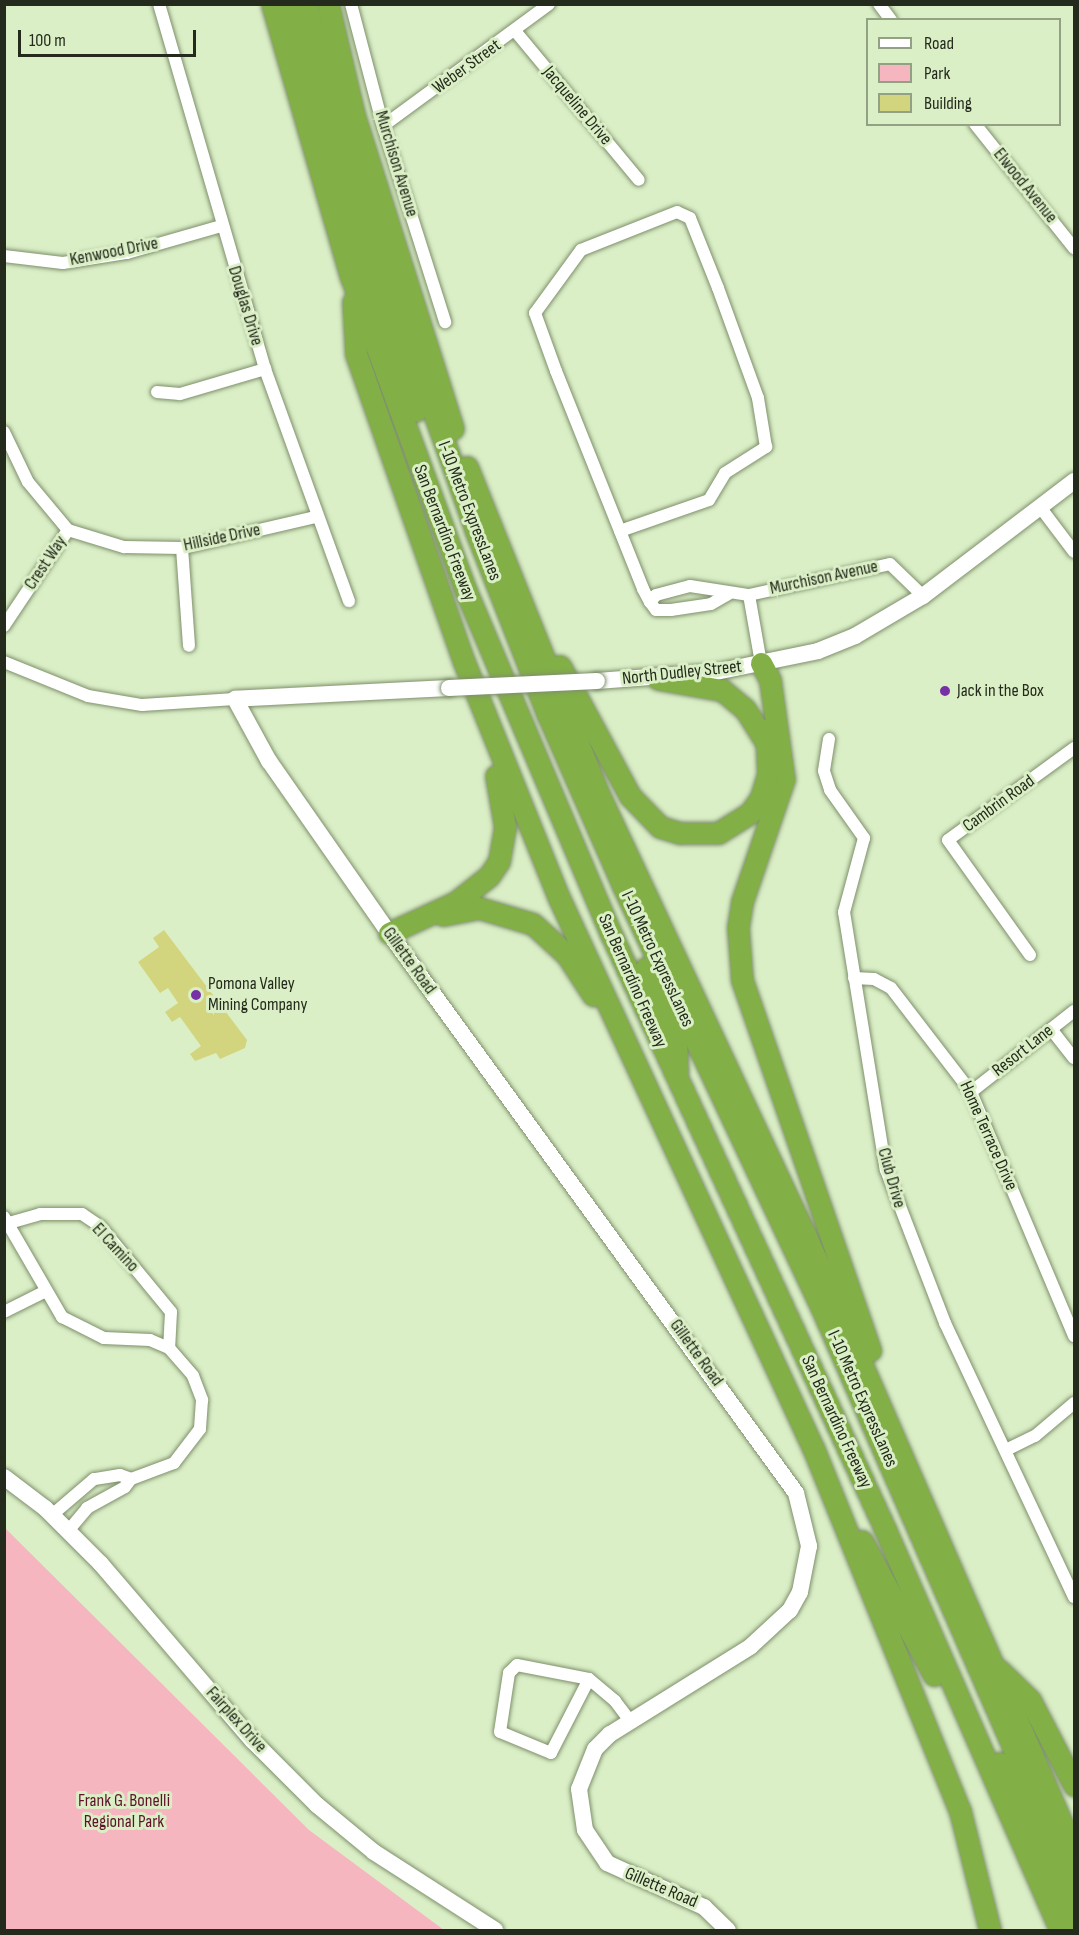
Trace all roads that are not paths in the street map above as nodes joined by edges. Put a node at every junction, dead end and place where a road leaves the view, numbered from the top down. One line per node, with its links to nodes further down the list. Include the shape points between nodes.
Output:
1 (159, 4): 14 (street, Douglas Drive)
2 (272, 4): 17 (highway, San Bernardino Freeway)
3 (289, 4): 54 (highway, I-10 Metro ExpressLanes, via 389,337 507,648 676,1037)
4 (306, 4): 79 (highway, I-10 Metro ExpressLanes, via 383,270 475,529 544,705 623,886 826,1319)
5 (327, 4): 29 (highway, via 354,115 410,301 462,455)
6 (351, 4): 11 (street, Murchison Avenue)
7 (549, 4): 10 (street, Weber Street)
8 (879, 4): 9 (street)
9 (890, 18)
10 (516, 32): 11 (street, Weber Street); 13 (street, Jacqueline Drive)
11 (383, 126): 18 (street, Murchison Avenue)
12 (977, 126): 15 (street, Elwood Avenue)
13 (639, 180)
14 (221, 226): 16 (street, Kenwood Drive, via 127,253 63,263); 19 (street, Douglas Drive)
15 (1074, 248)
16 (4, 256)
17 (351, 277): 40 (highway, via 356,354); 54 (highway, San Bernardino Freeway, via 466,591)
18 (445, 322)
19 (265, 369): 20 (street, via 180,394); 24 (street, Douglas Drive)
20 (157, 392)
21 (4, 432): 25 (street, via 28,482)
22 (1074, 481): 23 (street, North Dudley Street)
23 (1040, 507): 28 (street); 33 (street, North Dudley Street)
24 (315, 517): 27 (street, Hillside Drive); 34 (street, Douglas Drive)
25 (68, 530): 27 (street, Hillside Drive, via 124,547); 37 (street, Crest Way)
26 (620, 531): 26 (street, via 536,313 581,250 677,212 690,218 718,288 758,398 766,447 725,473 709,500); 35 (street)
27 (182, 548): 38 (street)
28 (1074, 552)
29 (512, 579): 46 (highway, via 630,796 660,827 699,835 737,825 761,797); 67 (highway, via 599,795)
30 (690, 586): 31 (street, via 708,586); 35 (street, via 656,595); 36 (street)
31 (728, 594): 32 (street); 36 (street, via 711,604)
32 (749, 595): 33 (street, Murchison Avenue, via 890,564); 41 (street)
33 (923, 596): 41 (street, North Dudley Street, via 855,636 818,651)
34 (349, 601)
35 (650, 602): 36 (street, via 656,610)
36 (692, 606)
37 (4, 626)
38 (189, 646)
39 (4, 662): 43 (street, via 88,696 142,705)
40 (464, 663): 47 (highway, via 504,806 504,845 489,876 474,889); 53 (highway, via 531,833)
41 (761, 663): 42 (street, North Dudley Street); 46 (highway, via 757,681); 67 (highway, via 770,680 784,779 747,876 738,928 742,980)
42 (657, 679): 43 (street, North Dudley Street, bridge); 46 (highway, via 722,690 756,722)
43 (235, 699): 47 (street, Gillette Road, via 269,761)
44 (829, 740): 49 (street, Club Drive, via 824,771 830,790 864,837 844,912)
45 (1074, 748): 48 (street, Cambrin Road, via 948,840)
46 (770, 750)
47 (389, 933): 53 (highway, via 461,909 498,910 533,924 567,955); 75 (street, Gillette Road, via 780,1468 805,1520 807,1569 790,1610 772,1631)
48 (1029, 955)
49 (854, 978): 55 (street, Home Terrace Drive, via 874,979 891,988); 63 (street, Club Drive, via 886,1170 945,1323)
50 (1074, 1011): 51 (street, Resort Lane)
51 (1051, 1029): 52 (street); 55 (street, Resort Lane)
52 (1074, 1058)
53 (642, 1073): 62 (highway)
54 (677, 1081): 72 (highway, San Bernardino Freeway)
55 (971, 1092): 59 (street, Home Terrace Drive)
56 (7, 1220): 57 (street); 60 (street, El Camino, via 40,1214 82,1214 101,1227 171,1312)
57 (44, 1292): 58 (street); 60 (street, via 62,1317 81,1330 104,1338 150,1340)
58 (4, 1312)
59 (1074, 1336)
60 (169, 1348): 65 (street, via 199,1388 200,1428 174,1463)
61 (1074, 1403): 63 (street, via 1035,1436)
62 (814, 1450): 77 (highway); 83 (highway, via 960,1811)
63 (1006, 1450): 71 (street, Club Drive)
64 (4, 1477): 69 (street, Fairplex Drive)
65 (131, 1479): 66 (street, via 107,1476); 68 (street, via 125,1487)
66 (91, 1482): 68 (street); 69 (street)
67 (918, 1487): 73 (highway)
68 (100, 1498): 70 (street)
69 (51, 1515): 70 (street, Fairplex Drive)
70 (68, 1531): 81 (street, Fairplex Drive, via 252,1740 317,1804 394,1865)
71 (1074, 1597)
72 (930, 1635): 77 (highway, San Bernardino Freeway); 80 (highway, via 955,1660)
73 (992, 1663): 76 (highway, via 1030,1700); 78 (highway)
74 (589, 1679): 74 (street, via 517,1665 509,1673 500,1732 551,1753); 75 (street, via 608,1693)
75 (630, 1721): 82 (street, Gillette Road, via 596,1749 585,1769 579,1800 585,1830 607,1863 704,1907)
76 (1074, 1785)
77 (1000, 1800): 84 (highway, San Bernardino Freeway)
78 (1074, 1851)
79 (1074, 1887)
80 (1074, 1924)
81 (495, 1930)
82 (728, 1930)
83 (990, 1930)
84 (1060, 1930)

